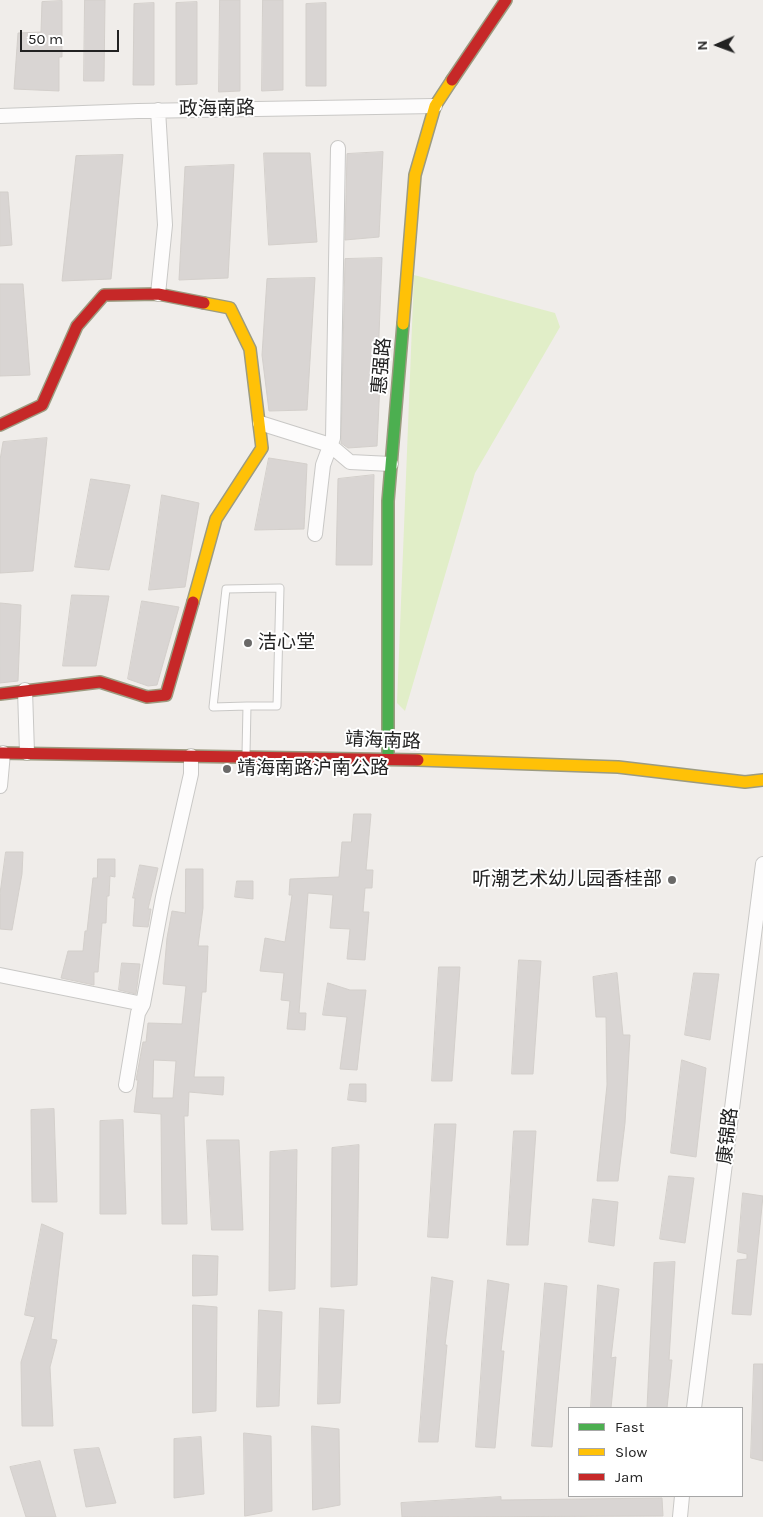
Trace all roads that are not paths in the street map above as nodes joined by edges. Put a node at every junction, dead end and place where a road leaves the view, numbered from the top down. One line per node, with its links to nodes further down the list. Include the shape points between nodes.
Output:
1 (506, 0): 2 (street, 惠强路)
2 (435, 106): 3 (street, 政海南路); 10 (street, 惠强路, via 415,175)
3 (158, 110): 4 (street, 政海南路); 6 (street, via 165,225)
4 (0, 116)
5 (338, 148): 9 (street, via 333,428)
6 (158, 294): 7 (street, via 230,308 250,349); 8 (street, via 104,296 77,326 42,405)
7 (260, 423): 9 (street); 12 (street, via 262,448 216,519 166,695 147,697 100,682)
8 (0, 425)
9 (330, 445): 10 (street, via 350,462); 11 (street, via 323,465)
10 (391, 464): 19 (street, 惠强路, via 388,501)
11 (315, 534)
12 (25, 690): 13 (street); 16 (street)
13 (0, 694)
14 (246, 706): 14 (lane, via 277,706 280,588 226,589 213,707); 18 (lane)
15 (1, 753): 16 (street, 靖海南路); 21 (street)
16 (28, 754): 17 (street, 靖海南路)
17 (191, 756): 18 (street, 靖海南路); 24 (street, via 191,774 162,897)
18 (246, 757): 19 (street, 靖海南路)
19 (388, 759): 20 (street, 靖海南路, via 618,767 745,782)
20 (763, 780)
21 (0, 786)
22 (763, 864): 26 (street, 康锦路)
23 (0, 975): 24 (street)
24 (143, 1004): 25 (street, via 138,1013)
25 (126, 1085)
26 (694, 1407)
27 (682, 1497): 28 (street)
28 (680, 1517)

